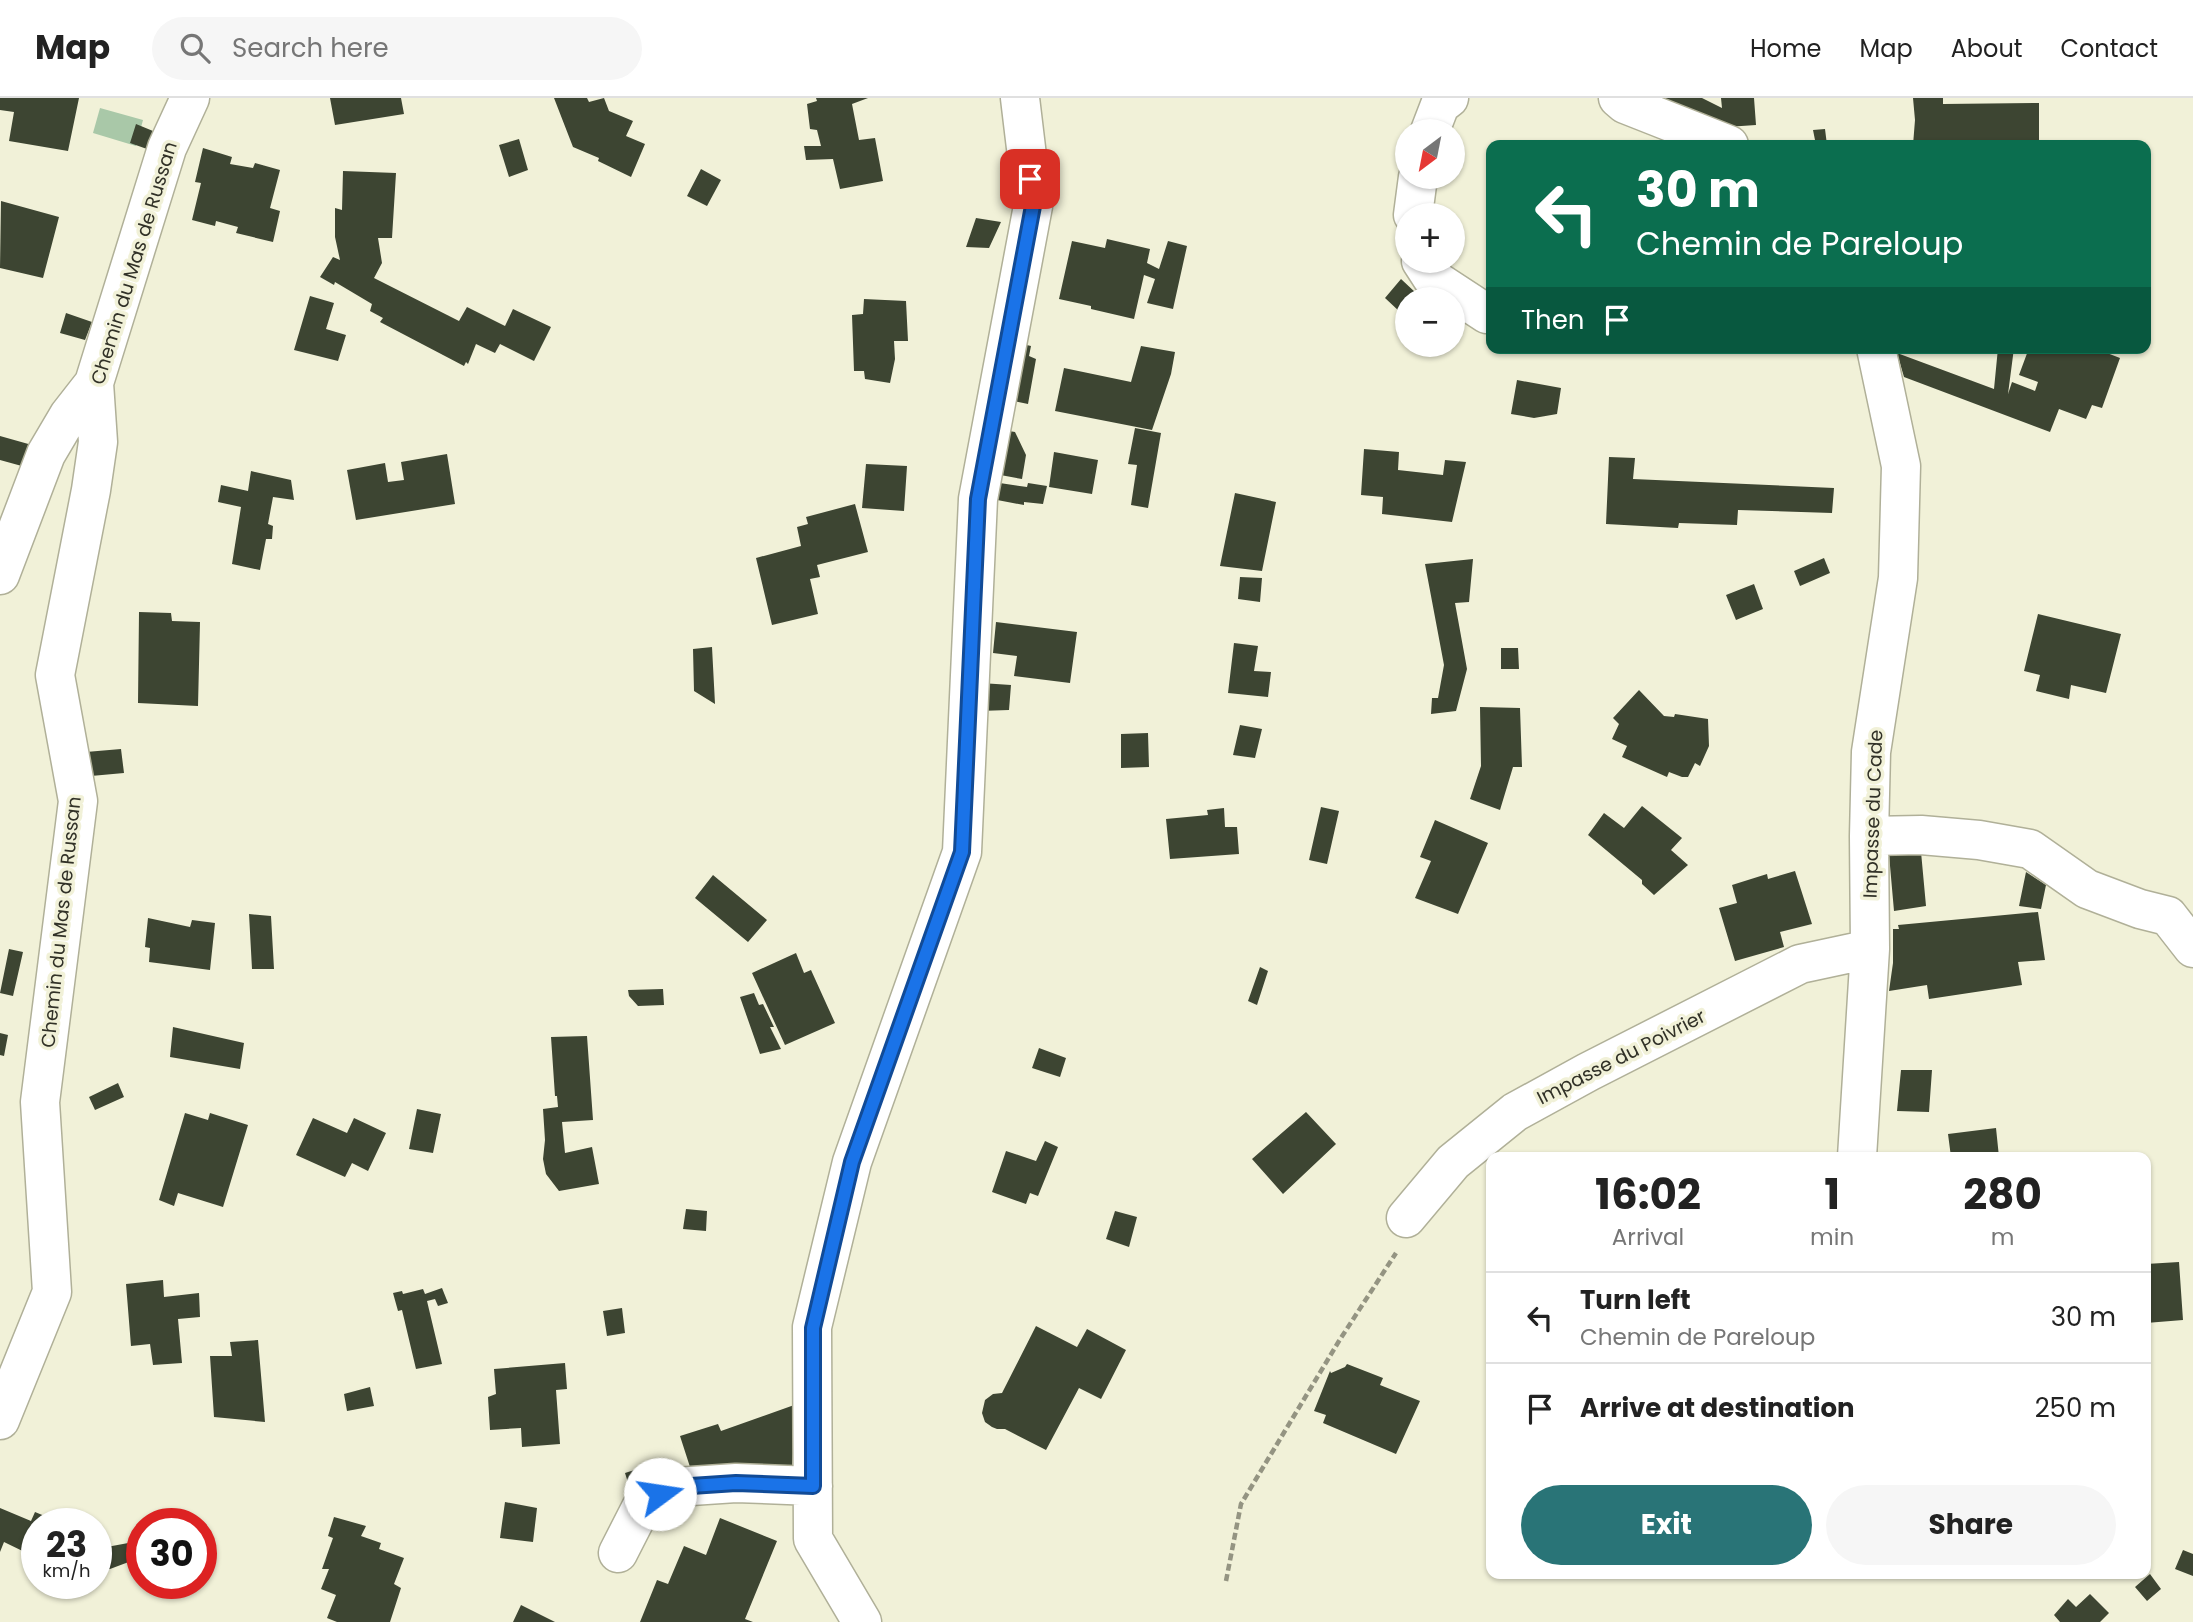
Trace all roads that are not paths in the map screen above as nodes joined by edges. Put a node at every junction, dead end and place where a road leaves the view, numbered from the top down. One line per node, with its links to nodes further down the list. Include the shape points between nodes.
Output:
1 (190, 98): 10 (street, Chemin du Mas de Russan, via 167,148)
2 (1020, 98): 18 (street, via 1033,206 978,499 962,852 852,1162 816,1315)
3 (1450, 98): 5 (street, via 1440,105)
4 (1618, 98): 6 (street)
5 (1435, 119)
6 (1716, 140)
7 (1429, 273): 8 (street)
8 (1486, 313)
9 (1877, 354): 12 (street, Impasse du Cade, via 1901,466 1898,578 1871,752)
10 (94, 383): 11 (street, via 46,454); 17 (street, Chemin du Mas de Russan, via 98,442 55,675 78,801 40,1102 52,1292)
11 (0, 575)
12 (1869, 836): 13 (street, via 1921,835 2030,849 2087,889 2168,916); 14 (street, Impasse du Cade)
13 (2193, 948)
14 (1870, 949): 15 (street, Impasse du Cade); 16 (street, Impasse du Poivrier, via 1800,964 1515,1112 1453,1162)
15 (1857, 1152)
16 (1406, 1218)
17 (0, 1420)
18 (813, 1486): 19 (street, via 736,1483 676,1487 644,1502); 20 (street, via 813,1539)
19 (618, 1553)
20 (862, 1622)

